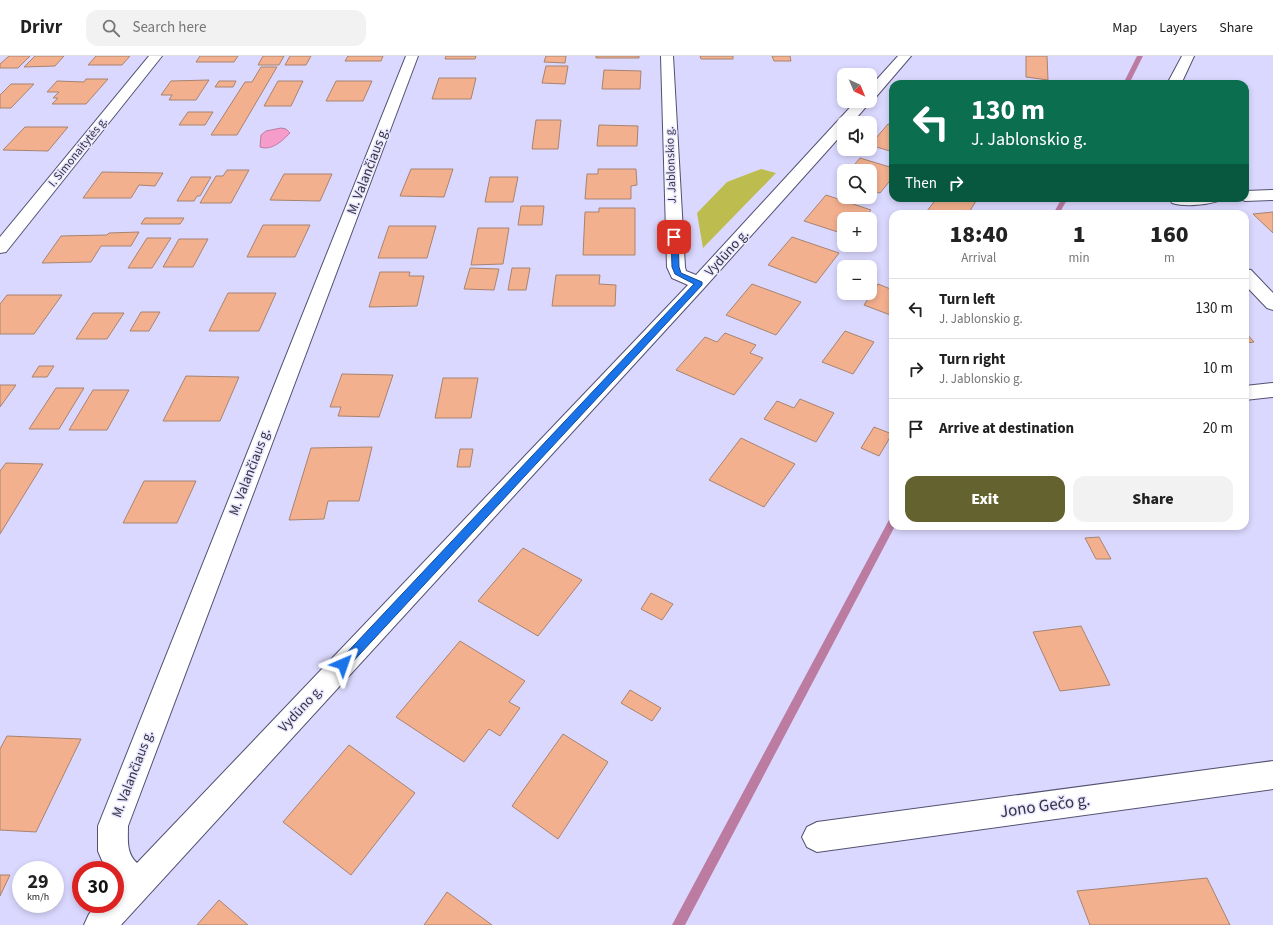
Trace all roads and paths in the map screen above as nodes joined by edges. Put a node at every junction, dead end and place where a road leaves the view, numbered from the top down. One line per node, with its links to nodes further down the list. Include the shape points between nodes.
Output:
1 (156, 56): 15 (street, I. Simonaitytės g.)
2 (412, 56): 23 (street, M. Valančiaus g., via 113,826 113,851 121,869)
3 (666, 56): 17 (street, J. Jablonskio g., via 676,267 678,274)
4 (905, 56): 7 (street)
5 (1188, 56): 6 (street)
6 (1176, 80)
7 (877, 87)
8 (858, 108): 9 (street, Vydūno g.)
9 (850, 116)
10 (837, 131): 17 (street, Vydūno g.)
11 (1273, 195): 12 (street)
12 (1249, 196)
13 (1180, 202): 14 (street)
14 (1187, 210)
15 (0, 248)
16 (1249, 278): 18 (street)
17 (699, 283): 23 (street, Vydūno g.)
18 (1273, 304)
19 (1273, 390): 20 (street)
20 (1249, 393)
21 (1273, 775): 22 (street, Jono Gečo g.)
22 (817, 837)
23 (138, 884): 24 (street, Vydūno g.)
24 (100, 925)

